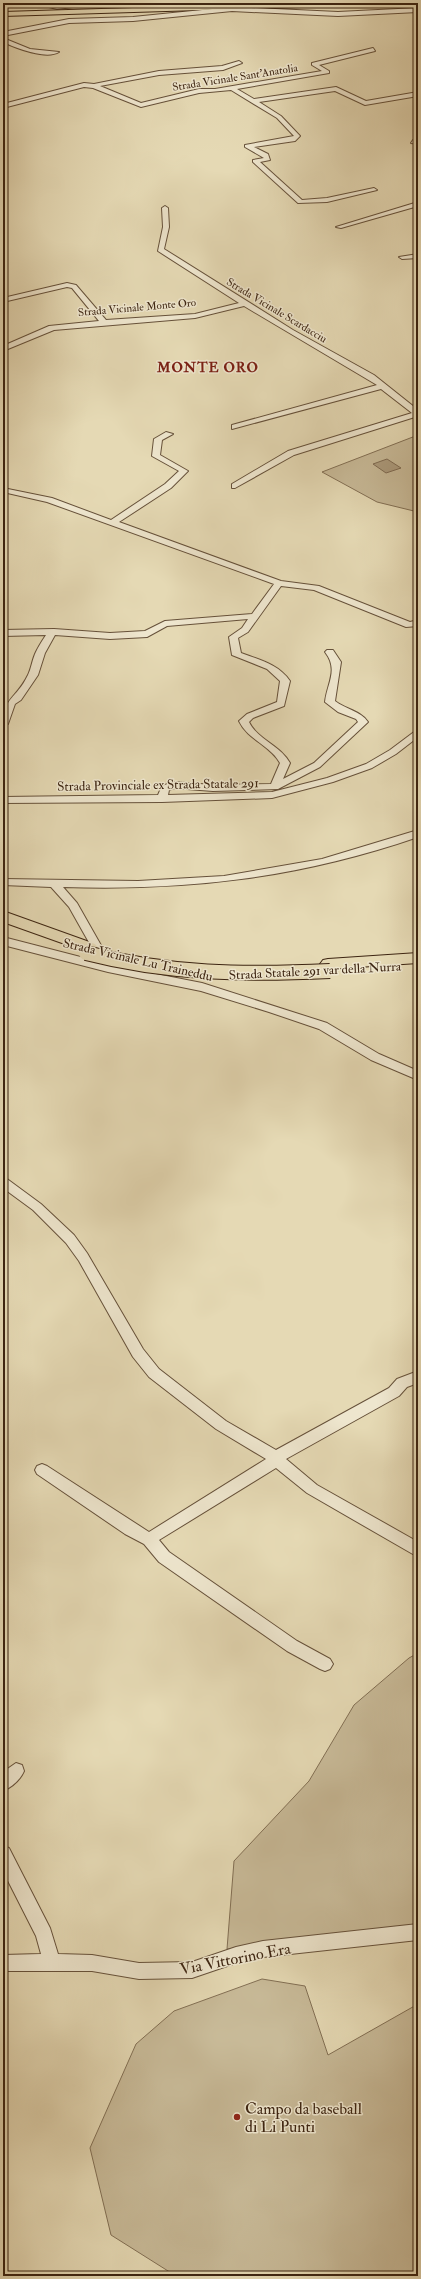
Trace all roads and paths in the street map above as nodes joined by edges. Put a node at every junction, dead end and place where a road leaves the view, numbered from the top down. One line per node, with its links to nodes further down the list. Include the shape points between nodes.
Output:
1 (36, 3): 2 (street, via 56,7)
2 (102, 3)
3 (307, 3): 7 (highway)
4 (418, 4): 7 (highway)
5 (116, 7): 8 (street, via 120,14 130,16)
6 (418, 10): 8 (street, via 338,14 239,9)
7 (3, 13)
8 (166, 15): 9 (street, via 122,20 69,21)
9 (3, 34)
10 (3, 40): 12 (street, via 39,53)
11 (373, 50): 15 (street, Strada Vicinale Sant'Anatolia, via 314,64 327,72)
12 (56, 52)
13 (239, 64): 14 (street, via 223,68 159,73)
14 (94, 86): 15 (street, Strada Vicinale Sant'Anatolia, via 141,105 199,91); 18 (street, Strada Vicinale Sant'Anatolia, via 84,85)
15 (232, 88): 17 (street)
16 (418, 94): 17 (street, via 365,104 336,89)
17 (255, 101): 19 (street, via 279,117 297,136 247,146 266,154 268,159 255,161 300,202 327,200)
18 (3, 106)
19 (374, 190)
20 (418, 204): 22 (street)
21 (165, 208): 26 (street, Strada Vicinale Scardacciu, via 166,227 160,250)
22 (339, 227)
23 (418, 256): 24 (street)
24 (402, 257)
25 (3, 300): 27 (street, via 67,285 74,286)
26 (242, 303): 27 (street, Strada Vicinale Monte Oro, via 195,316); 29 (street, Strada Vicinale Scardacciu)
27 (104, 323): 28 (street, Strada Vicinale Monte Oro, via 73,324 37,333)
28 (3, 349)
29 (383, 386): 30 (street, Strada Vicinale Scardacciu); 31 (street)
30 (418, 414): 33 (street, via 291,453)
31 (235, 427)
32 (169, 434): 35 (street, via 158,439 156,456 184,471 168,486)
33 (235, 486)
34 (3, 490): 35 (street, via 49,500)
35 (112, 523): 36 (street)
36 (279, 583): 37 (street); 38 (street, via 316,588 409,625)
37 (255, 616): 39 (street, via 165,624 147,634 110,636); 44 (street, via 245,630 233,637 237,655 280,673 285,681 281,704 250,716 244,721 245,726 256,737 283,757 285,763)
38 (418, 623)
39 (52, 632): 40 (street); 42 (street, via 40,654 33,675 18,698 11,703)
40 (3, 633)
41 (330, 652): 44 (street, via 335,656 338,667 330,692 330,702 341,710 360,717 363,722 317,765)
42 (3, 724)
43 (418, 732): 45 (street, Strada Provinciale ex Strada Statale 291, via 393,752 369,766 294,790 272,795)
44 (275, 787): 45 (street, via 213,788 173,785 165,788)
45 (162, 799): 46 (street, Strada Provinciale ex Strada Statale 291)
46 (3, 800)
47 (418, 833): 49 (street, via 390,844 308,866 225,878 157,884)
48 (3, 882): 49 (street)
49 (54, 883): 57 (street, via 73,905)
50 (3, 916): 53 (highway, Strada Statale 291 var della Nurra)
51 (3, 923): 53 (highway, Strada Statale 291 var della Nurra)
52 (3, 941): 57 (street, Strada Vicinale Lu Traineddu)
53 (88, 951): 56 (highway, Strada Statale 291 var della Nurra, bridge, via 156,969 204,974 274,974)
54 (418, 958): 56 (highway, Strada Statale 291 var della Nurra)
55 (418, 965): 56 (highway, Strada Statale 291 var della Nurra)
56 (329, 967)
57 (108, 968): 58 (street, Strada Vicinale Lu Traineddu, via 202,987 323,1026 375,1057)
58 (418, 1076)
59 (3, 1181): 61 (street, via 37,1207 70,1239 138,1353 154,1373 210,1417)
60 (418, 1377): 61 (street, via 402,1383 394,1392 282,1453)
61 (277, 1460): 63 (street); 64 (street, via 312,1489)
62 (42, 1470): 63 (street, via 130,1529)
63 (149, 1538): 65 (street, via 164,1557 292,1646)
64 (418, 1550)
65 (325, 1664)
66 (16, 1771): 67 (street)
67 (3, 1782)
68 (3, 1854): 70 (street, via 44,1934)
69 (418, 1932): 70 (street, Via Vittorino Era, via 263,1949 192,1970 138,1971 92,1963)
70 (52, 1962): 71 (street, Via Vittorino Era)
71 (3, 1964)

